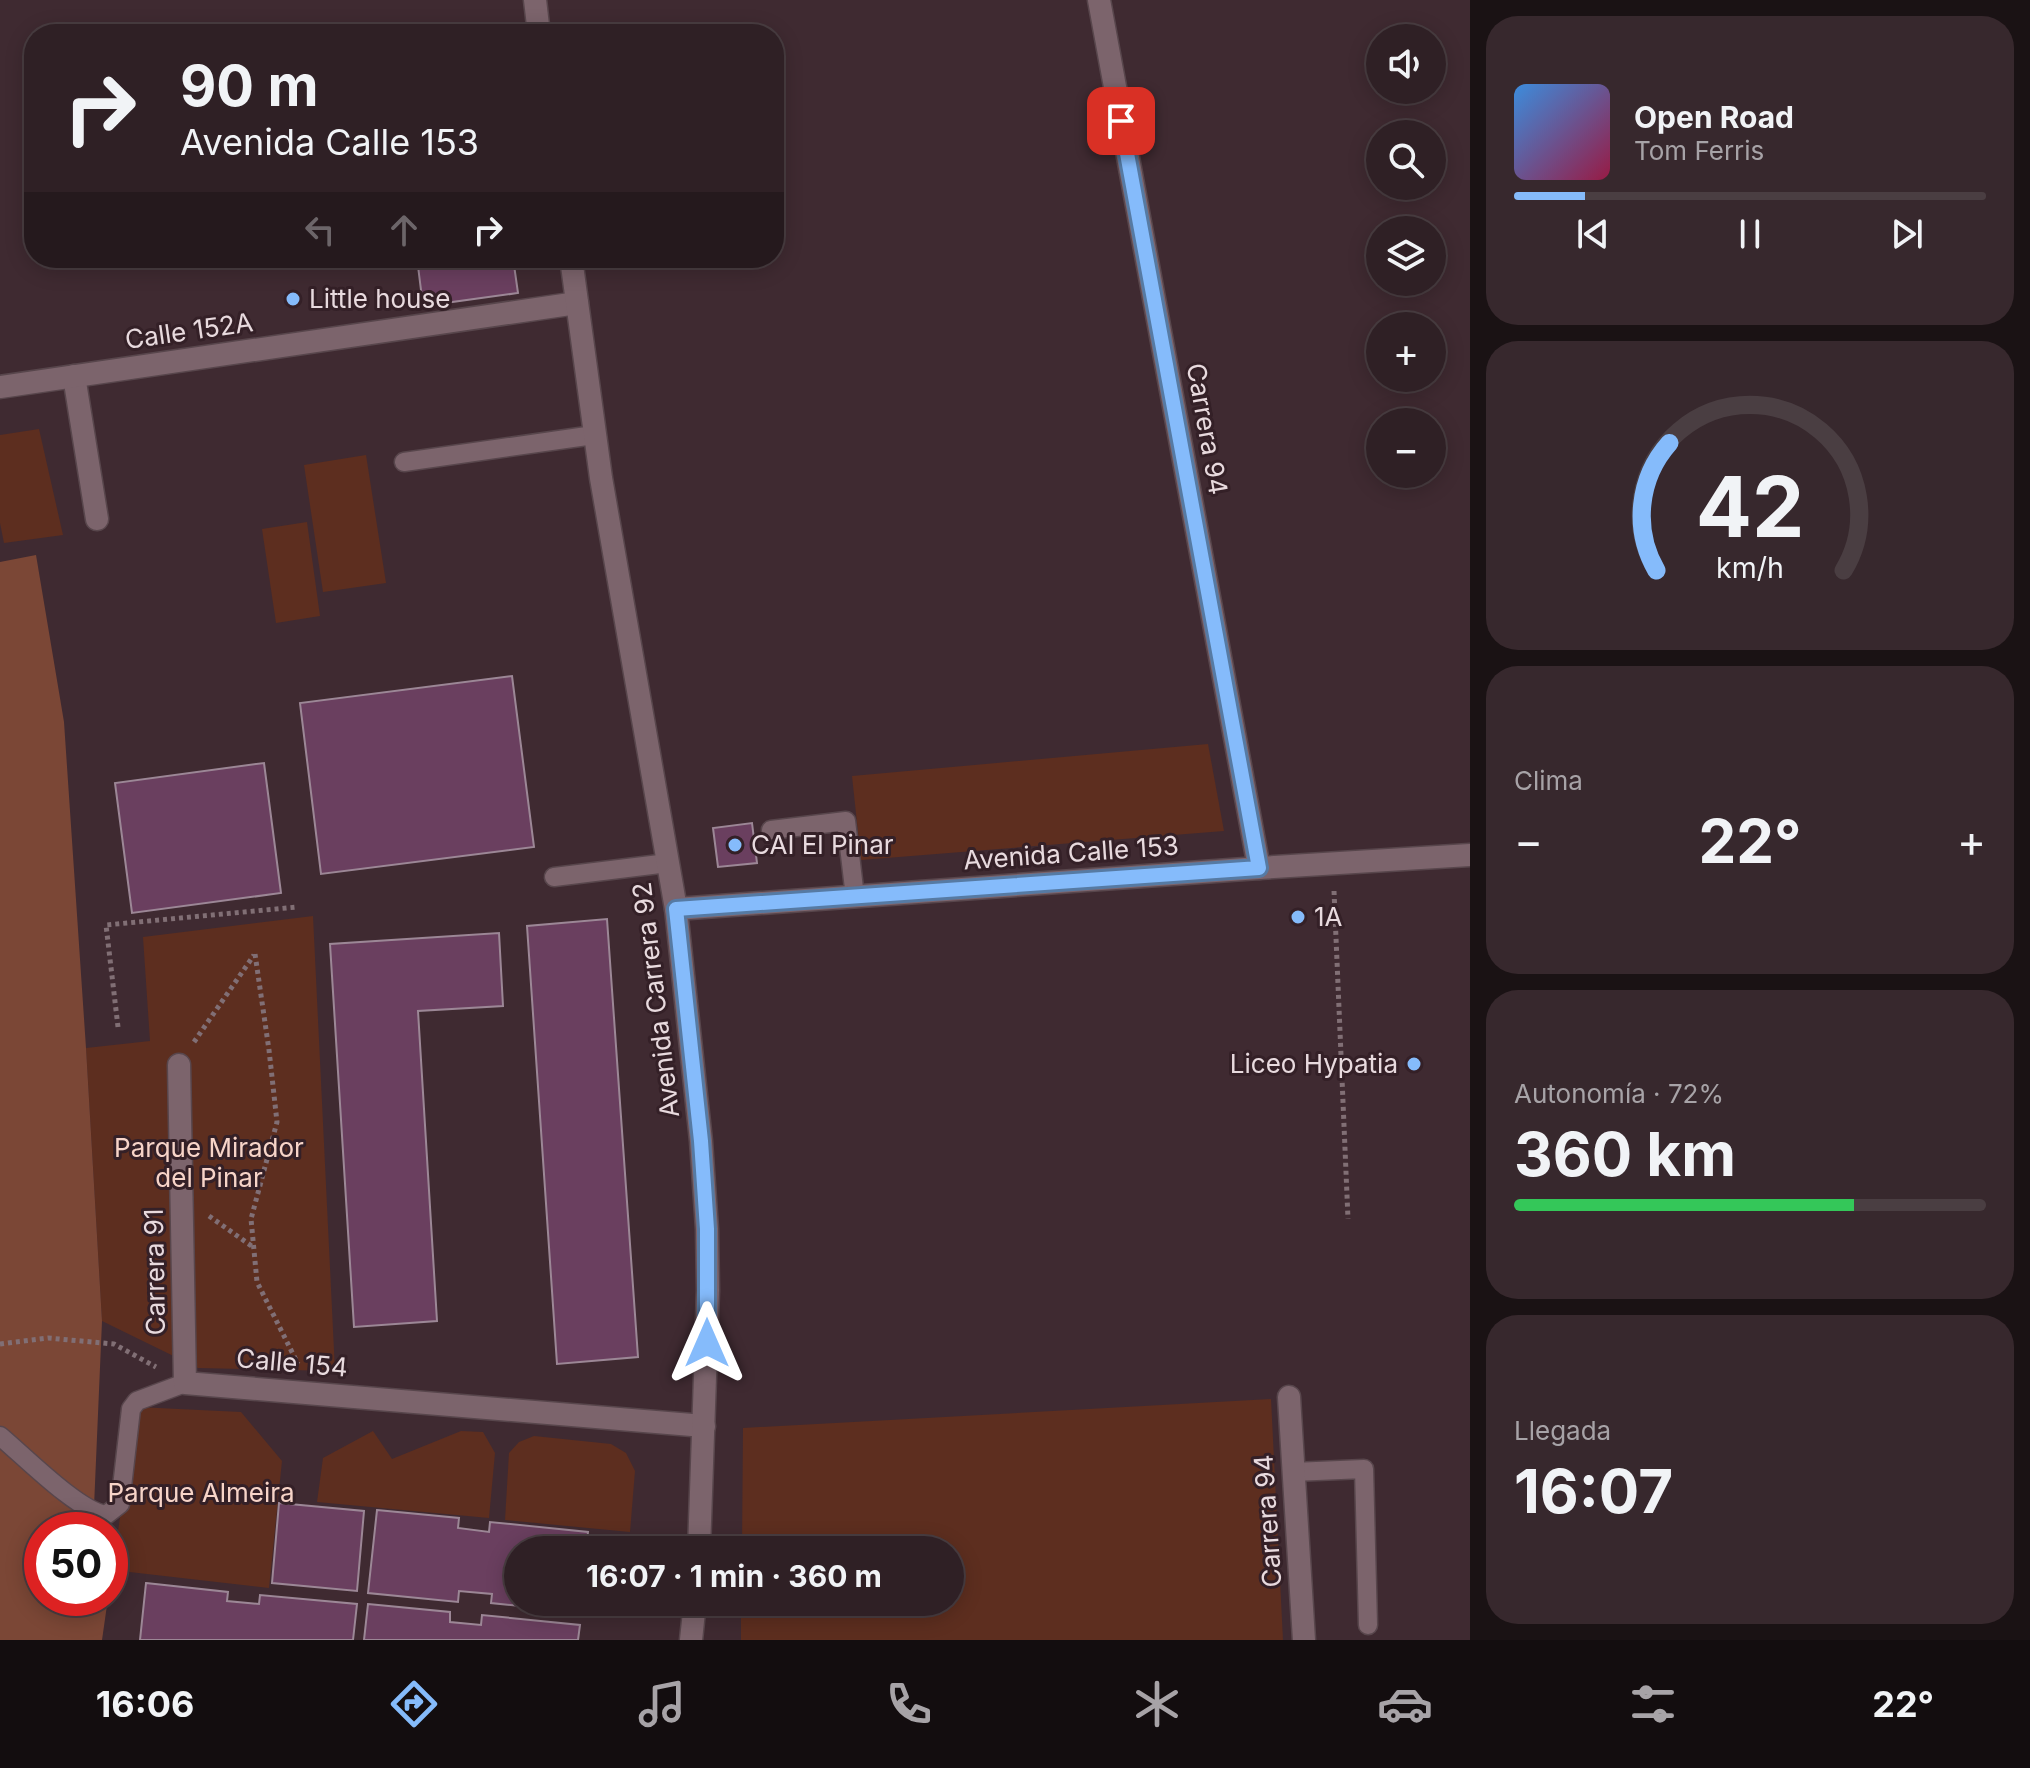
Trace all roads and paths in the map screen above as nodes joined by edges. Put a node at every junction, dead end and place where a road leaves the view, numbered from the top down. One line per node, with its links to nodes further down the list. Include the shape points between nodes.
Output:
1 (535, 0): 3 (street)
2 (1099, 0): 14 (street, Carrera 94)
3 (538, 24)
4 (572, 268): 5 (street, Avenida Carrera 92)
5 (577, 303): 6 (street, Calle 152A); 8 (street, Avenida Carrera 92)
6 (74, 376): 7 (street, Calle 152A); 10 (street)
7 (0, 387)
8 (594, 435): 9 (lane); 13 (street, Avenida Carrera 92)
9 (404, 462)
10 (97, 519)
11 (771, 830): 17 (lane, via 846,821)
12 (1470, 855): 14 (street, Avenida Calle 153)
13 (668, 863): 15 (lane); 19 (street, Avenida Carrera 92)
14 (1259, 868): 17 (street, Avenida Calle 153)
15 (554, 877)
16 (1334, 890): 23 (path)
17 (855, 897): 19 (street, Avenida Calle 153)
18 (297, 907): 20 (path, via 106,925)
19 (676, 909): 29 (street, Avenida Carrera 92, via 707,1229)
20 (118, 1027)
21 (179, 1065): 22 (street, Carrera 91); 24 (path, via 255,954 277,1122 251,1219)
22 (182, 1197): 24 (path); 26 (street, Carrera 91)
23 (1348, 1219)
24 (254, 1247): 27 (path, via 257,1282)
25 (0, 1344): 26 (path, via 48,1338 114,1344)
26 (185, 1383): 27 (street, Calle 154); 30 (lane, Calle 154, via 137,1401 131,1409 120,1504 106,1515 79,1504)
27 (313, 1393): 29 (street, Calle 154)
28 (1289, 1397): 31 (street, Carrera 94)
29 (704, 1426): 32 (street, Avenida Carrera 92)
30 (0, 1436)
31 (1293, 1472): 34 (lane, via 1364,1469); 36 (street, Carrera 94)
32 (700, 1536)
33 (694, 1616): 35 (street)
34 (1368, 1625)
35 (691, 1640)
36 (1304, 1640)

